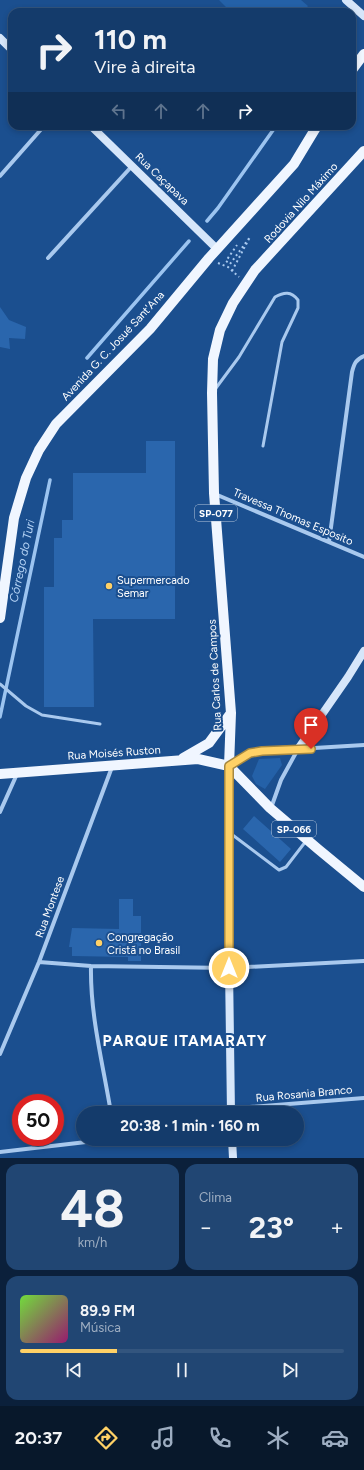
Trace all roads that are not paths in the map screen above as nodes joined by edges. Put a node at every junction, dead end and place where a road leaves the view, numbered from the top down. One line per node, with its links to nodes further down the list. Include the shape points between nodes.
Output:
1 (346, 0): 2 (main road)
2 (355, 8)
3 (356, 9): 4 (main road)
4 (364, 16)
5 (0, 38): 6 (main road)
6 (8, 46)
7 (364, 54): 8 (main road)
8 (356, 65)
9 (40, 130): 14 (street)
10 (95, 130): 13 (main road, Rua Caçapava)
11 (314, 130): 15 (main road, Avenida G. C. Josué Sant'Ana, via 294,164)
12 (364, 151): 17 (main road, Rodovia Nilo Máximo / SP-077)
13 (132, 166): 15 (main road, Rua Caçapava); 16 (street)
14 (0, 176)
15 (217, 249): 24 (main road, Avenida G. C. Josué Sant'Ana, via 150,328 56,424 39,450 26,478 14,518)
16 (48, 258)
17 (255, 270): 19 (main road, Rua Carlos de Campos / SP-077, via 233,303 220,330 213,359)
18 (364, 356): 22 (street, via 357,359 353,365)
19 (212, 393): 20 (lane, via 239,357 275,297 289,293 295,295 298,308 282,342); 21 (main road, Rua Carlos de Campos / SP-077)
20 (263, 446)
21 (214, 493): 22 (street, Travessa Thomas Esposito); 27 (main road, Rua Carlos de Campos / SP-077)
22 (329, 542): 23 (street, Travessa Thomas Esposito)
23 (364, 557)
24 (0, 618)
25 (364, 651): 30 (main road)
26 (0, 684): 28 (lane, via 26,706 42,715)
27 (231, 713): 31 (main road, via 209,744); 33 (main road, Rua Carlos de Campos / SP-077)
28 (100, 724)
29 (364, 745): 30 (street)
30 (298, 750): 33 (main road, via 250,753); 36 (street)
31 (180, 760): 32 (main road, Rua Moisés Ruston); 33 (main road, Rua Moisés Ruston, via 198,759)
32 (113, 765): 34 (main road, Rua Moisés Ruston); 42 (street, Rua Montese)
33 (229, 766): 36 (main road, SP-066); 38 (main road, Rua Carlos de Campos)
34 (17, 773): 35 (main road, Rua Moisés Ruston); 37 (street)
35 (0, 774)
36 (270, 808): 39 (main road, SP-066)
37 (0, 812)
38 (229, 832): 39 (lane, via 279,870 286,867); 44 (main road, Rua Carlos de Campos)
39 (307, 840): 40 (main road, SP-066)
40 (364, 886)
41 (364, 961): 44 (street)
42 (39, 962): 43 (street); 45 (street, Rua Montese)
43 (91, 966): 44 (street); 47 (street, via 93,1010)
44 (229, 968): 48 (main road, Rua Carlos de Campos)
45 (0, 1054)
46 (364, 1098): 49 (street, Rua Rosania Branco)
47 (110, 1106)
48 (231, 1106)
49 (282, 1106)
50 (76, 1143): 52 (street)
51 (232, 1146): 53 (main road)
52 (0, 1152)
53 (233, 1158)

